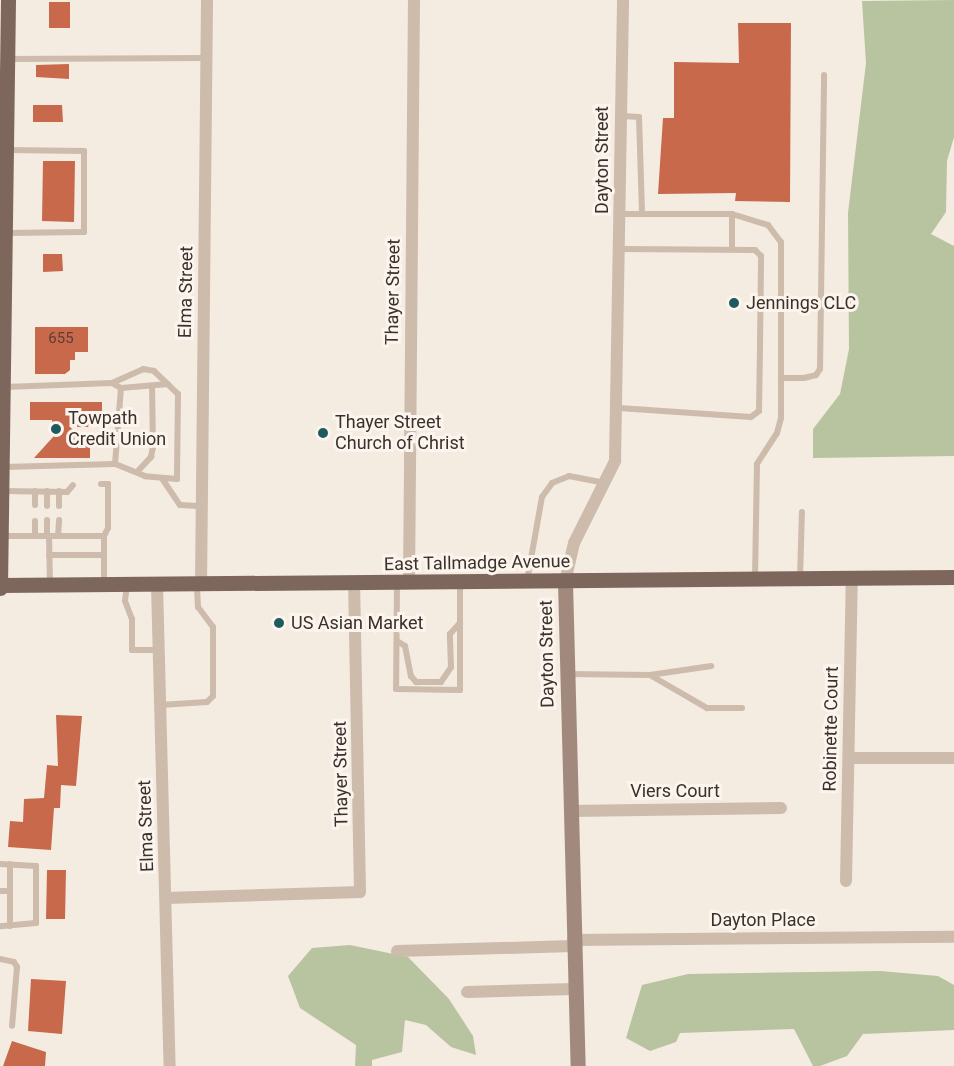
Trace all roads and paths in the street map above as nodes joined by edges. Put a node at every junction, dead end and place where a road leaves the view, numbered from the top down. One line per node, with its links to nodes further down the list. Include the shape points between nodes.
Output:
1 (8, 0): 6 (main road)
2 (207, 0): 5 (street, Elma Street)
3 (414, 0): 25 (street, Thayer Street)
4 (622, 0): 8 (street, Dayton Street)
5 (206, 58): 6 (lane); 41 (street, Elma Street)
6 (7, 59): 9 (main road)
7 (824, 75): 17 (lane, via 820,369 816,375 804,378)
8 (622, 117): 10 (street, Dayton Street); 11 (lane, via 639,117)
9 (7, 150): 13 (main road); 13 (lane, via 84,151 84,232)
10 (621, 214): 11 (lane); 14 (street, Dayton Street)
11 (642, 214): 12 (lane)
12 (732, 214): 15 (lane); 17 (lane, via 768,225 777,231 781,242)
13 (6, 233): 16 (main road)
14 (621, 249): 15 (lane); 23 (street, Dayton Street)
15 (732, 249): 23 (lane, via 749,248 761,256 759,411 737,419 654,408)
16 (3, 258): 21 (main road)
17 (781, 377): 56 (lane, via 780,426 757,464)
18 (112, 383): 19 (lane, via 143,369 154,371); 21 (lane); 22 (lane)
19 (168, 384): 20 (lane); 30 (lane, via 178,394 177,479)
20 (152, 386): 22 (lane); 29 (lane, via 153,447 151,457)
21 (5, 387): 26 (main road)
22 (121, 388): 27 (lane)
23 (619, 408): 31 (street, Dayton Street, via 615,461)
24 (384, 419): 25 (lane)
25 (409, 419): 65 (street, Thayer Street)
26 (2, 451): 28 (main road)
27 (115, 464): 28 (lane); 29 (lane)
28 (3, 467): 34 (main road)
29 (138, 472): 30 (lane)
30 (163, 480): 41 (lane, via 180,505)
31 (605, 483): 59 (lane, via 569,476 552,483 542,497); 60 (street, Dayton Street, via 574,543)
32 (101, 484): 51 (lane, via 108,484 108,528)
33 (73, 485): 37 (lane, via 67,492)
34 (3, 491): 35 (lane); 43 (main road)
35 (35, 491): 36 (lane); 38 (lane)
36 (47, 491): 37 (lane); 39 (lane)
37 (59, 491): 40 (lane)
38 (35, 505)
39 (47, 506)
40 (59, 506)
41 (202, 506): 67 (street, Elma Street)
42 (802, 512): 57 (lane)
43 (1, 520): 47 (main road)
44 (35, 520): 48 (lane)
45 (47, 520): 49 (lane)
46 (58, 520): 50 (lane)
47 (3, 536): 48 (lane); 68 (main road)
48 (35, 536): 49 (lane)
49 (48, 536): 50 (lane); 52 (lane)
50 (58, 536): 51 (lane)
51 (104, 536): 53 (lane)
52 (49, 555): 53 (lane); 61 (lane)
53 (104, 555): 62 (lane)
54 (954, 577): 55 (main road, East Tallmadge Avenue)
55 (852, 578): 57 (main road, East Tallmadge Avenue); 77 (street, Robinette Court)
56 (754, 579): 57 (main road, East Tallmadge Avenue); 60 (main road, East Tallmadge Avenue)
57 (800, 579)
58 (460, 582): 59 (main road, East Tallmadge Avenue); 65 (main road, East Tallmadge Avenue); 69 (lane)
59 (527, 582): 60 (main road, East Tallmadge Avenue)
60 (565, 582): 73 (street, Dayton Street)
61 (50, 584): 62 (main road, East Tallmadge Avenue); 68 (main road, East Tallmadge Avenue)
62 (104, 584): 63 (main road, East Tallmadge Avenue)
63 (128, 584): 66 (main road, East Tallmadge Avenue); 71 (lane, via 125,601 132,619 132,650)
64 (354, 584): 65 (main road, East Tallmadge Avenue); 67 (main road, East Tallmadge Avenue); 86 (street, Thayer Street, via 360,892)
65 (403, 584): 70 (lane)
66 (157, 585): 67 (main road, East Tallmadge Avenue); 71 (street, Elma Street)
67 (199, 585): 75 (lane, via 198,607 213,627 213,696 207,702)
68 (0, 586)
69 (460, 623): 70 (lane, via 450,634 451,667 441,682 416,682 411,676 405,646); 70 (lane, via 460,690 396,689)
70 (397, 641)
71 (159, 650): 75 (street, Elma Street)
72 (711, 666): 74 (lane)
73 (567, 674): 74 (lane); 80 (street, Dayton Street)
74 (650, 675): 76 (lane, via 707,708)
75 (160, 705): 86 (street, Elma Street)
76 (742, 708)
77 (850, 758): 78 (street); 83 (street, Robinette Court)
78 (954, 758)
79 (781, 808): 80 (street, Viers Court)
80 (570, 811): 90 (street, Dayton Street)
81 (0, 864): 82 (lane)
82 (10, 864): 85 (lane); 88 (lane, via 36,866 36,923)
83 (846, 881)
84 (0, 891): 85 (lane)
85 (10, 891): 88 (lane)
86 (165, 898): 96 (street, Elma Street)
87 (0, 926): 88 (lane)
88 (10, 926)
89 (954, 937): 90 (street, Dayton Place)
90 (573, 943): 91 (street, Dayton Place); 93 (street, Dayton Street)
91 (397, 951)
92 (0, 959): 95 (lane, via 14,962 17,967)
93 (574, 989): 94 (street); 97 (street, Dayton Street)
94 (466, 992)
95 (12, 1026)
96 (170, 1066)
97 (578, 1066)

